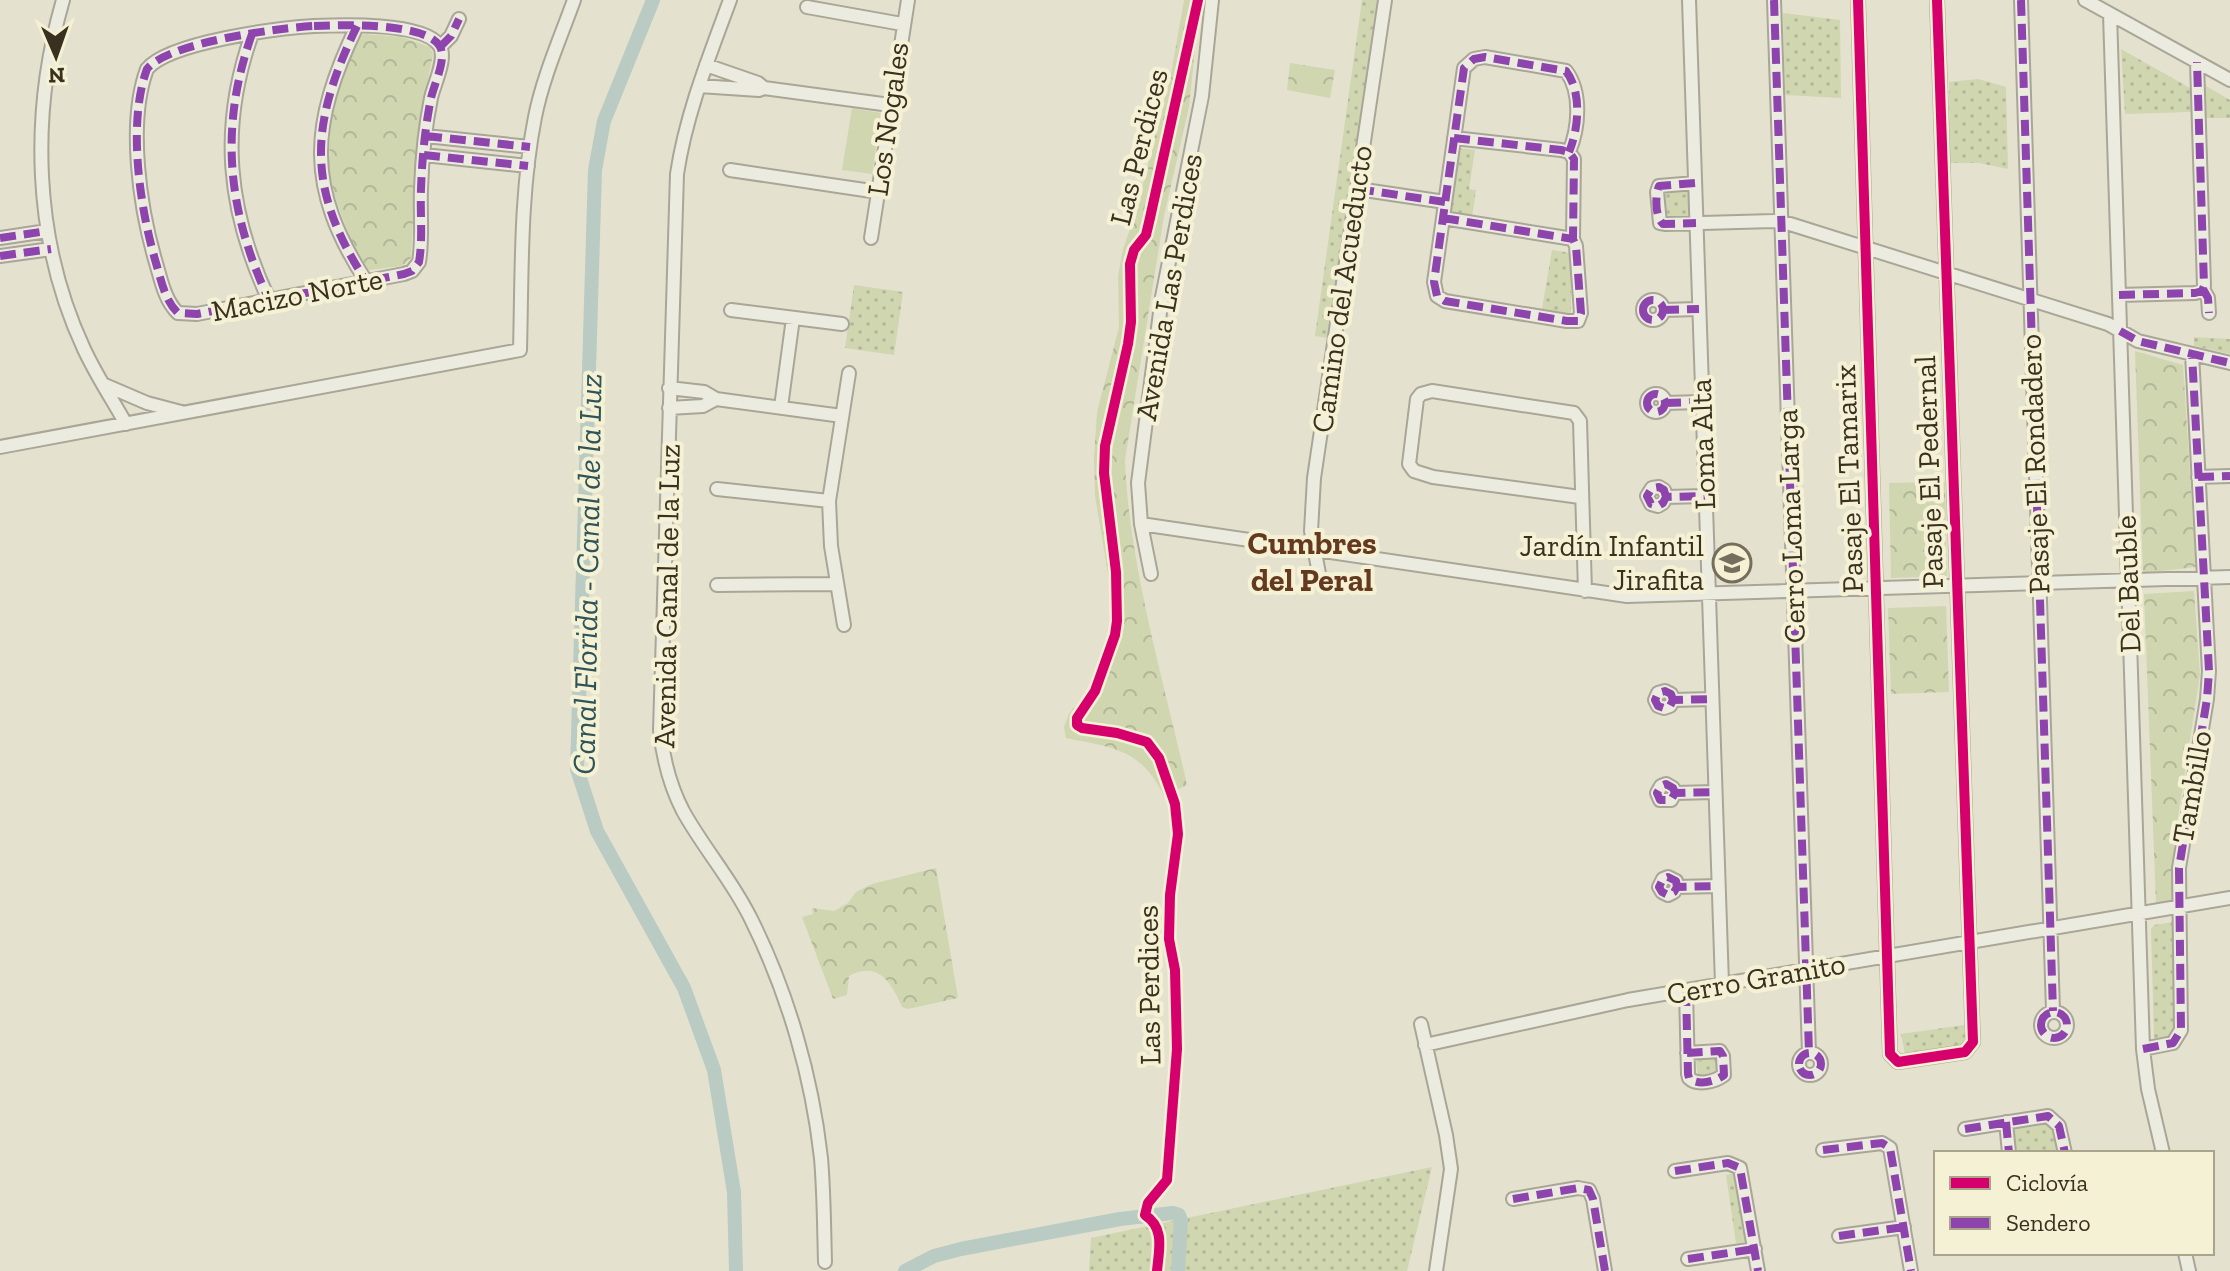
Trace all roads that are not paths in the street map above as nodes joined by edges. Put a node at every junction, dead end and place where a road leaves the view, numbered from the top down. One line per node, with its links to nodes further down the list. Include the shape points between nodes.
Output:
1 (63, 0): 40 (street, via 43,104)
2 (574, 0): 28 (street, via 542,88)
3 (730, 0): 21 (street, Avenida Canal de la Luz)
4 (908, 0): 16 (street, Los Nogales)
5 (1212, 0): 81 (street, Avenida Las Perdices, via 1202,96 1160,313 1138,483)
6 (1385, 0): 34 (street, Camino del Acueducto)
7 (1689, 0): 33 (street, Loma Alta)
8 (1774, 0): 38 (street, Cerro Loma Larga)
9 (1858, 0): 44 (street, Pasaje El Tamarix)
10 (1937, 0): 47 (street, Pasaje El Pedernal)
11 (2021, 0): 51 (street, Pasaje El Rondadero)
12 (2085, 0): 14 (street)
13 (807, 7): 16 (street)
14 (2110, 14): 20 (street); 50 (street, Del Bauble)
15 (459, 19): 19 (street)
16 (902, 24): 25 (street, Los Nogales)
17 (357, 26): 18 (street); 19 (street, via 420,34); 48 (street, via 329,88 320,149 337,225)
18 (252, 34): 52 (street, via 236,86 232,172 243,233); 52 (street, Macizo Norte, via 183,50 150,65 139,131 140,196 159,275 178,313)
19 (440, 47): 26 (street)
20 (2197, 62): 22 (street); 49 (street)
21 (706, 65): 23 (street, Avenida Canal de la Luz); 24 (street)
22 (2230, 80)
23 (699, 86): 24 (street); 64 (street, Avenida Canal de la Luz, via 676,185)
24 (764, 88): 25 (street)
25 (890, 105): 35 (street, Los Nogales)
26 (426, 136): 28 (street); 30 (street)
27 (1454, 138): 29 (street); 29 (street, via 1464,68 1485,57 1566,71 1577,113); 36 (street)
28 (530, 147): 31 (street)
29 (1569, 152): 43 (street, via 1574,159)
30 (424, 155): 31 (street); 48 (street, Macizo Norte, via 420,257 415,269)
31 (528, 166): 70 (street, via 520,350)
32 (730, 170): 35 (street)
33 (1695, 183): 39 (street, Loma Alta); 39 (street, via 1659,186 1657,192 1663,224)
34 (1358, 189): 36 (street); 82 (street, Camino del Acueducto, via 1314,478)
35 (878, 192): 42 (street, Los Nogales)
36 (1445, 202): 37 (street)
37 (1443, 218): 43 (street); 43 (street, via 1434,282 1437,296 1567,321 1578,321 1581,313)
38 (1782, 222): 39 (street); 44 (street); 94 (street, Cerro Loma Larga)
39 (1696, 223): 53 (street, Loma Alta)
40 (47, 231): 41 (street); 45 (street)
41 (0, 238)
42 (871, 238)
43 (1573, 239)
44 (1866, 247): 47 (street); 92 (street, Pasaje El Tamarix)
45 (51, 249): 46 (street); 63 (street, via 77,331)
46 (0, 256)
47 (1947, 273): 51 (street); 91 (street, Pasaje El Pedernal)
48 (366, 281): 52 (street, Macizo Norte)
49 (2203, 289): 50 (street); 56 (street)
50 (2119, 295): 59 (street, Del Bauble)
51 (2030, 299): 59 (street); 88 (street, Pasaje El Rondadero)
52 (269, 300)
53 (1699, 309): 55 (street); 66 (street, Loma Alta)
54 (731, 310): 57 (street)
55 (1663, 310)
56 (2209, 313)
57 (793, 318): 58 (street); 68 (street)
58 (842, 324)
59 (2120, 331): 60 (street, via 2138,341); 87 (street, Del Bauble)
60 (2192, 354): 61 (street); 75 (street, Tambillo)
61 (2230, 363)
62 (849, 373): 71 (street)
63 (105, 385): 70 (street); 72 (street)
64 (669, 388): 65 (street, via 704,392); 69 (street, Avenida Canal de la Luz)
65 (716, 399): 68 (street); 69 (street, via 703,406)
66 (1702, 402): 67 (street, via 1665,403 1654,413); 77 (street, Loma Alta)
67 (1647, 403)
68 (781, 407): 71 (street)
69 (669, 408): 131 (street, Avenida Canal de la Luz, via 662,747 683,811 753,922 795,1033 819,1144)
70 (184, 413): 72 (street)
71 (842, 416): 80 (street)
72 (126, 424): 73 (street)
73 (0, 447)
74 (2230, 476): 75 (street)
75 (2198, 477): 85 (street, Tambillo)
76 (717, 489): 80 (street)
77 (1705, 496): 79 (street); 95 (street, Loma Alta)
78 (1580, 497): 78 (street, via 1414,471 1409,464 1417,399 1432,391 1574,413 1580,421); 93 (street)
79 (1666, 497)
80 (829, 501): 89 (street)
81 (1141, 524): 82 (street); 83 (street, Avenida Las Perdices)
82 (1313, 551): 86 (street, Camino del Acueducto); 93 (street)
83 (1151, 574)
84 (2230, 577): 85 (street)
85 (2203, 578): 87 (street); 104 (street, Tambillo, via 2209,684 2180,857)
86 (1320, 579)
87 (2128, 580): 88 (street); 105 (street, Del Bauble)
88 (2039, 583): 91 (street); 106 (street, Pasaje El Rondadero)
89 (836, 584): 90 (street); 96 (street)
90 (717, 585)
91 (1957, 586): 92 (street); 107 (street, Pasaje El Pedernal)
92 (1877, 588): 94 (street); 108 (street, Pasaje El Tamarix)
93 (1585, 591): 95 (street)
94 (1793, 591): 95 (street); 109 (street, Cerro Loma Larga)
95 (1708, 594): 97 (street, Loma Alta)
96 (844, 625)
97 (1712, 699): 98 (street); 99 (street, Loma Alta)
98 (1673, 700)
99 (1715, 792): 100 (street); 101 (street, Loma Alta)
100 (1675, 793)
101 (1718, 886): 102 (street); 110 (street, Loma Alta)
102 (1677, 887)
103 (2230, 898): 104 (street, Cerro Granito)
104 (2179, 907): 105 (street, Cerro Granito); 115 (street, Tambillo, via 2181,1030 2168,1046)
105 (2139, 913): 106 (street, Cerro Granito); 115 (street, Del Bauble)
106 (2050, 929): 107 (street, Cerro Granito); 112 (street, Pasaje El Rondadero)
107 (1969, 942): 108 (street, Cerro Granito); 118 (street, Pasaje El Pedernal, via 1973,1042 1965,1052)
108 (1889, 956): 109 (street, Cerro Granito); 118 (street, Pasaje El Tamarix, via 1891,1057 1901,1062)
109 (1806, 970): 110 (street, Cerro Granito); 117 (street, Cerro Loma Larga)
110 (1722, 984): 111 (street, Cerro Granito)
111 (1686, 990): 114 (street, Cerro Granito); 116 (street)
112 (2053, 1011)
113 (1421, 1024): 114 (street)
114 (1425, 1045): 132 (street, via 1451,1169)
115 (2143, 1049): 124 (street, Del Bauble)
116 (1687, 1053)
117 (1809, 1053)
118 (1936, 1056)
119 (2006, 1122): 120 (street); 122 (street); 123 (street, via 2053,1118)
120 (1965, 1129)
121 (1823, 1150): 127 (street, via 1888,1145)
122 (2009, 1151)
123 (2065, 1151)
124 (2163, 1151)
125 (1675, 1171): 129 (street, via 1728,1163 1740,1168)
126 (1513, 1199): 133 (street, via 1589,1190)
127 (1904, 1227): 128 (street); 135 (street)
128 (1839, 1236)
129 (1755, 1249): 130 (street); 134 (street)
130 (1688, 1259)
131 (825, 1262)
132 (1436, 1271)
133 (1605, 1271)
134 (1758, 1271)
135 (1911, 1271)

